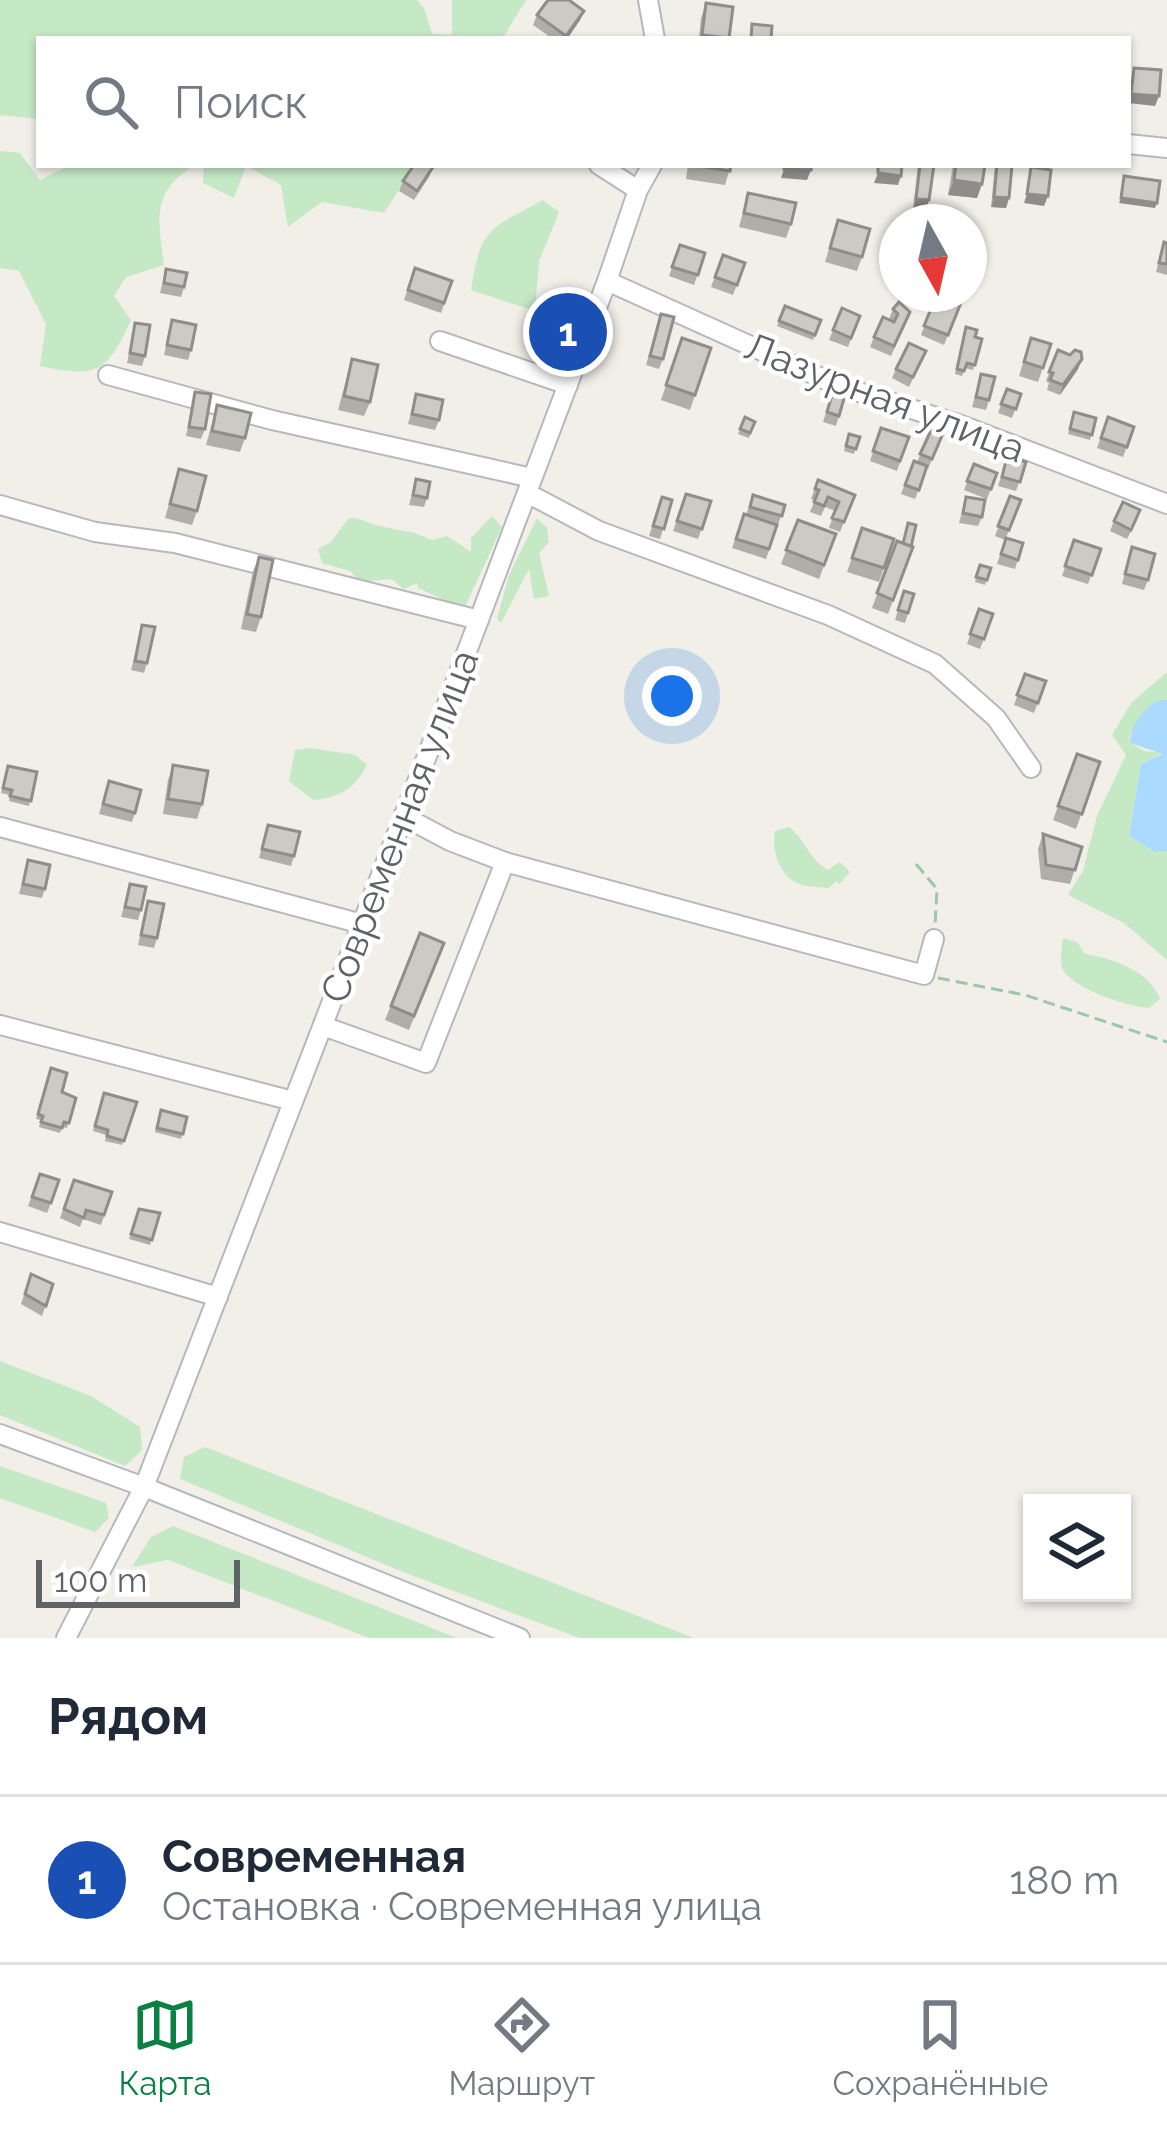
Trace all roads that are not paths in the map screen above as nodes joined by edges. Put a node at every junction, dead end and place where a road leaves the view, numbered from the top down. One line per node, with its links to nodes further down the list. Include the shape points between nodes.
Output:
1 (648, 0): 2 (street)
2 (654, 36)
3 (1131, 144): 4 (street)
4 (1167, 148)
5 (604, 168): 7 (street)
6 (650, 168): 7 (street, Современная улица)
7 (638, 190): 8 (street, Современная улица)
8 (607, 281): 11 (street, Современная улица); 13 (street, Лазурная улица, via 837,385)
9 (440, 341): 11 (street)
10 (108, 375): 12 (street)
11 (568, 385): 12 (street, Современная улица)
12 (530, 486): 15 (street, Современная улица); 16 (street, via 599,531 828,615 935,664 996,718)
13 (1167, 504)
14 (0, 505): 15 (street)
15 (479, 620): 17 (street, Современная улица)
16 (1031, 768)
17 (404, 817): 19 (street); 20 (street, Современная улица)
18 (0, 827): 20 (street)
19 (505, 862): 21 (street, via 924,975); 23 (street, via 426,1063)
20 (362, 924): 23 (street, Современная улица)
21 (934, 938)
22 (0, 1024): 24 (street)
23 (322, 1026): 24 (street, Современная улица)
24 (293, 1101): 26 (street, Современная улица)
25 (0, 1232): 26 (street)
26 (218, 1297): 28 (street, Современная улица)
27 (0, 1434): 28 (street)
28 (144, 1487): 29 (street, Современная улица); 30 (street)
29 (66, 1638)
30 (520, 1638)

